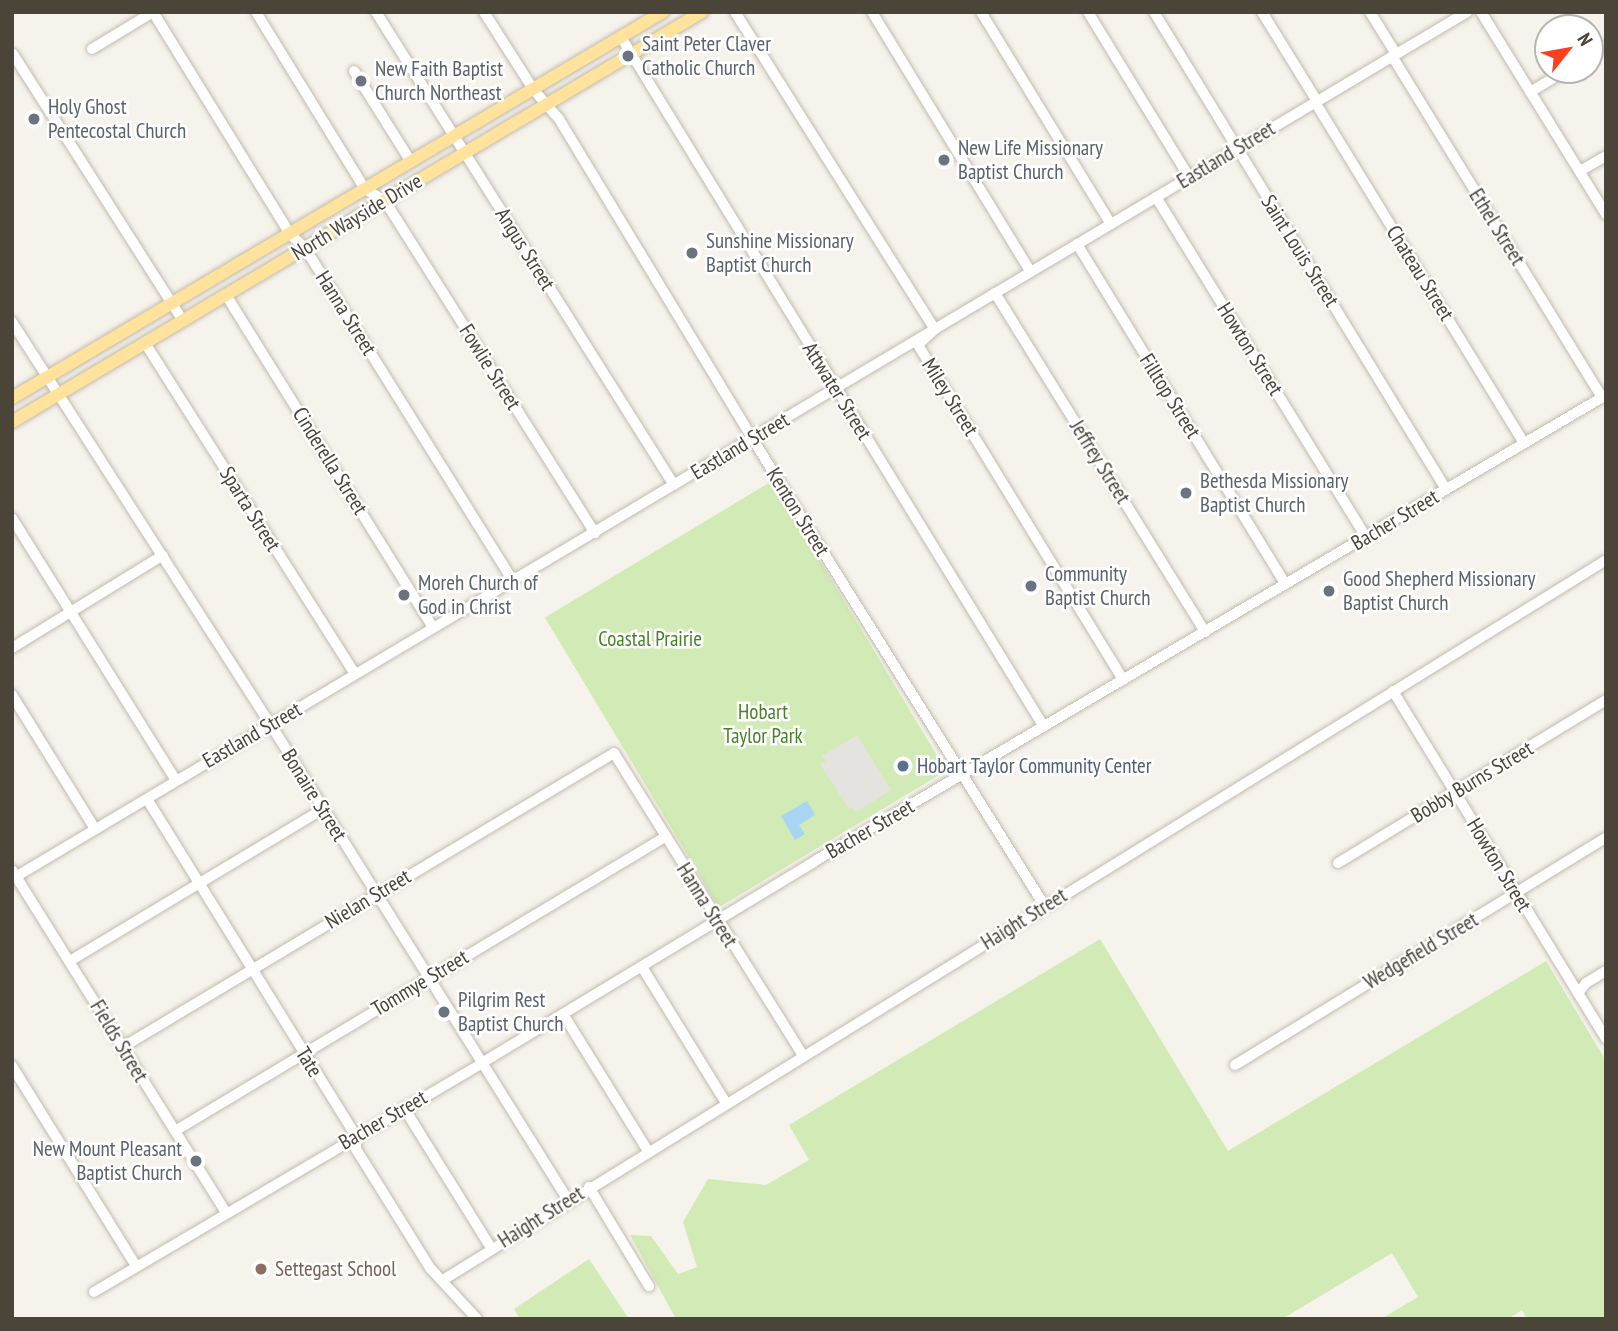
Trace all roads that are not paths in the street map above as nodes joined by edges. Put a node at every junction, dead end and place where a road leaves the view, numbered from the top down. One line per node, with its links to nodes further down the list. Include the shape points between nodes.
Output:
1 (153, 12): 17 (street); 39 (street, Hanna Street)
2 (256, 12): 34 (street)
3 (376, 12): 27 (street, Angus Street)
4 (484, 12): 23 (street, Kenton Street)
5 (702, 12): 19 (main road, North Wayside Drive)
6 (735, 12): 48 (street, Miley Street)
7 (872, 12): 42 (street)
8 (981, 12): 38 (street)
9 (1088, 12): 33 (street)
10 (1154, 12): 28 (street, Saint Louis Street)
11 (1262, 12): 25 (street, Chateau Street)
12 (1370, 12): 20 (street, Ethel Street)
13 (1467, 12): 20 (street, Eastland Street)
14 (1481, 12): 24 (street)
15 (656, 14): 16 (main road, North Wayside Drive)
16 (621, 37): 19 (street, Attwater Street); 23 (main road, North Wayside Drive)
17 (92, 50)
18 (13, 54): 45 (street)
19 (631, 54): 26 (main road, North Wayside Drive); 51 (street, Attwater Street)
20 (1394, 55): 25 (street, Eastland Street); 53 (street, Ethel Street)
21 (354, 71): 31 (street)
22 (1543, 84): 24 (street)
23 (533, 89): 26 (street, Kenton Street); 27 (main road, North Wayside Drive)
24 (1530, 92): 32 (street)
25 (1316, 101): 28 (street, Eastland Street); 57 (street, Chateau Street)
26 (548, 105): 29 (main road, North Wayside Drive); 56 (street, Kenton Street)
27 (454, 136): 29 (street, Angus Street); 31 (main road, North Wayside Drive)
28 (1237, 149): 33 (street, Eastland Street); 59 (street, Saint Louis Street)
29 (465, 153): 36 (main road, North Wayside Drive); 58 (street, Angus Street)
30 (1606, 156): 32 (street)
31 (411, 162): 34 (main road, North Wayside Drive)
32 (1580, 171): 37 (street)
33 (1189, 177): 35 (street, Eastland Street)
34 (365, 189): 36 (street); 39 (main road, North Wayside Drive)
35 (1156, 197): 38 (street, Eastland Street); 62 (street, Howton Street)
36 (385, 201): 41 (main road, North Wayside Drive); 61 (street, Fowlie Street)
37 (1606, 214)
38 (1111, 224): 40 (street, Eastland Street)
39 (290, 234): 41 (street, Hanna Street); 45 (main road, North Wayside Drive)
40 (1077, 244): 42 (street, Eastland Street); 66 (street, Filltop Street)
41 (305, 248): 44 (main road, North Wayside Drive); 65 (street, Hanna Street)
42 (1030, 271): 43 (street, Eastland Street)
43 (995, 293): 48 (street, Eastland Street); 69 (street, Jeffrey Street)
44 (226, 295): 46 (main road, North Wayside Drive); 68 (street, Cinderella Street)
45 (172, 304): 46 (street); 50 (main road, North Wayside Drive)
46 (183, 321): 49 (main road, North Wayside Drive)
47 (12, 322): 50 (street, Bonaire Street)
48 (935, 329): 51 (street, Eastland Street); 72 (street, Miley Street, via 918,345)
49 (145, 343): 52 (main road, North Wayside Drive); 71 (street, Sparta Street)
50 (48, 377): 52 (street, Bonaire Street); 54 (main road, North Wayside Drive)
51 (836, 389): 56 (street, Eastland Street); 77 (street, Attwater Street)
52 (60, 393): 55 (main road, North Wayside Drive); 63 (street, Bonaire Street)
53 (1604, 396): 57 (street, Bacher Street)
54 (12, 398)
55 (12, 422)
56 (752, 438): 58 (street, Eastland Street); 79 (street, Kenton Street)
57 (1524, 443): 59 (street, Bacher Street)
58 (674, 485): 61 (street, Eastland Street)
59 (1446, 489): 62 (street, Bacher Street)
60 (12, 518): 67 (street)
61 (595, 533): 65 (street, Eastland Street)
62 (1366, 537): 66 (street, Bacher Street)
63 (163, 555): 67 (street); 76 (street, Bonaire Street)
64 (1606, 560): 73 (street, Haight Street)
65 (513, 581): 68 (street, Eastland Street)
66 (1285, 584): 69 (street, Bacher Street)
67 (70, 612): 70 (street); 80 (street)
68 (433, 627): 71 (street, Eastland Street)
69 (1205, 632): 72 (street, Bacher Street)
70 (12, 648)
71 (355, 674): 76 (street, Eastland Street)
72 (1124, 680): 77 (street, Bacher Street)
73 (1393, 691): 81 (street, Howton Street); 92 (street, Haight Street)
74 (12, 695): 84 (street)
75 (1606, 700): 81 (street, Bobby Burns Street)
76 (271, 725): 80 (street, Eastland Street); 83 (street, Bonaire Street)
77 (1044, 727): 79 (street, Bacher Street)
78 (614, 753): 85 (street, Hanna Street); 91 (street, Nielan Street)
79 (963, 775): 92 (street, Kenton Street); 93 (street, Bacher Street)
80 (176, 780): 82 (street, Eastland Street)
81 (1456, 793): 87 (street, Bobby Burns Street); 90 (street, Howton Street)
82 (147, 799): 84 (street, Eastland Street); 89 (street, Tate)
83 (323, 809): 89 (street); 91 (street, Bonaire Street)
84 (94, 829): 88 (street, Eastland Street)
85 (665, 837): 93 (street, Hanna Street); 98 (street, Tommye Street)
86 (1606, 838): 90 (street, Wedgefield Street)
87 (1338, 863)
88 (14, 875): 94 (street, Fields Street)
89 (199, 884): 94 (street); 96 (street, Tate)
90 (1516, 893): 99 (street, Howton Street); 106 (street, Wedgefield Street)
91 (377, 894): 96 (street, Nielan Street); 98 (street, Bonaire Street)
92 (1044, 905): 104 (street, Haight Street)
93 (718, 921): 95 (street, Bacher Street); 104 (street, Hanna Street)
94 (70, 961): 102 (street, Fields Street)
95 (642, 967): 100 (street, Bacher Street); 108 (street)
96 (251, 969): 102 (street, Nielan Street); 103 (street, Tate)
97 (1606, 971): 99 (street)
98 (429, 978): 103 (street, Tommye Street); 105 (street, Bonaire Street)
99 (1578, 993): 101 (street, Howton Street)
100 (563, 1014): 105 (street, Bacher Street); 112 (street)
101 (1606, 1038)
102 (123, 1046): 110 (street, Fields Street)
103 (304, 1053): 110 (street, Tommye Street); 111 (street, Tate)
104 (803, 1055): 108 (street, Haight Street)
105 (482, 1063): 109 (street, Bacher Street); 114 (street, Bonaire Street)
106 (1236, 1065)
107 (12, 1066): 117 (street)
108 (726, 1103): 112 (street, Haight Street)
109 (404, 1108): 111 (street, Bacher Street); 116 (street)
110 (175, 1132): 115 (street, Fields Street)
111 (356, 1136): 115 (street, Bacher Street); 118 (street, Tate, via 356,1149 430,1268)
112 (648, 1151): 113 (street, Haight Street)
113 (589, 1187): 114 (street, Haight Street); 119 (street)
114 (568, 1200): 116 (street, Haight Street)
115 (226, 1213): 117 (street, Bacher Street)
116 (491, 1248): 118 (street, Haight Street)
117 (136, 1266): 120 (street, Bacher Street)
118 (443, 1280): 121 (street, Tate)
119 (649, 1286)
120 (94, 1292)
121 (477, 1319)

